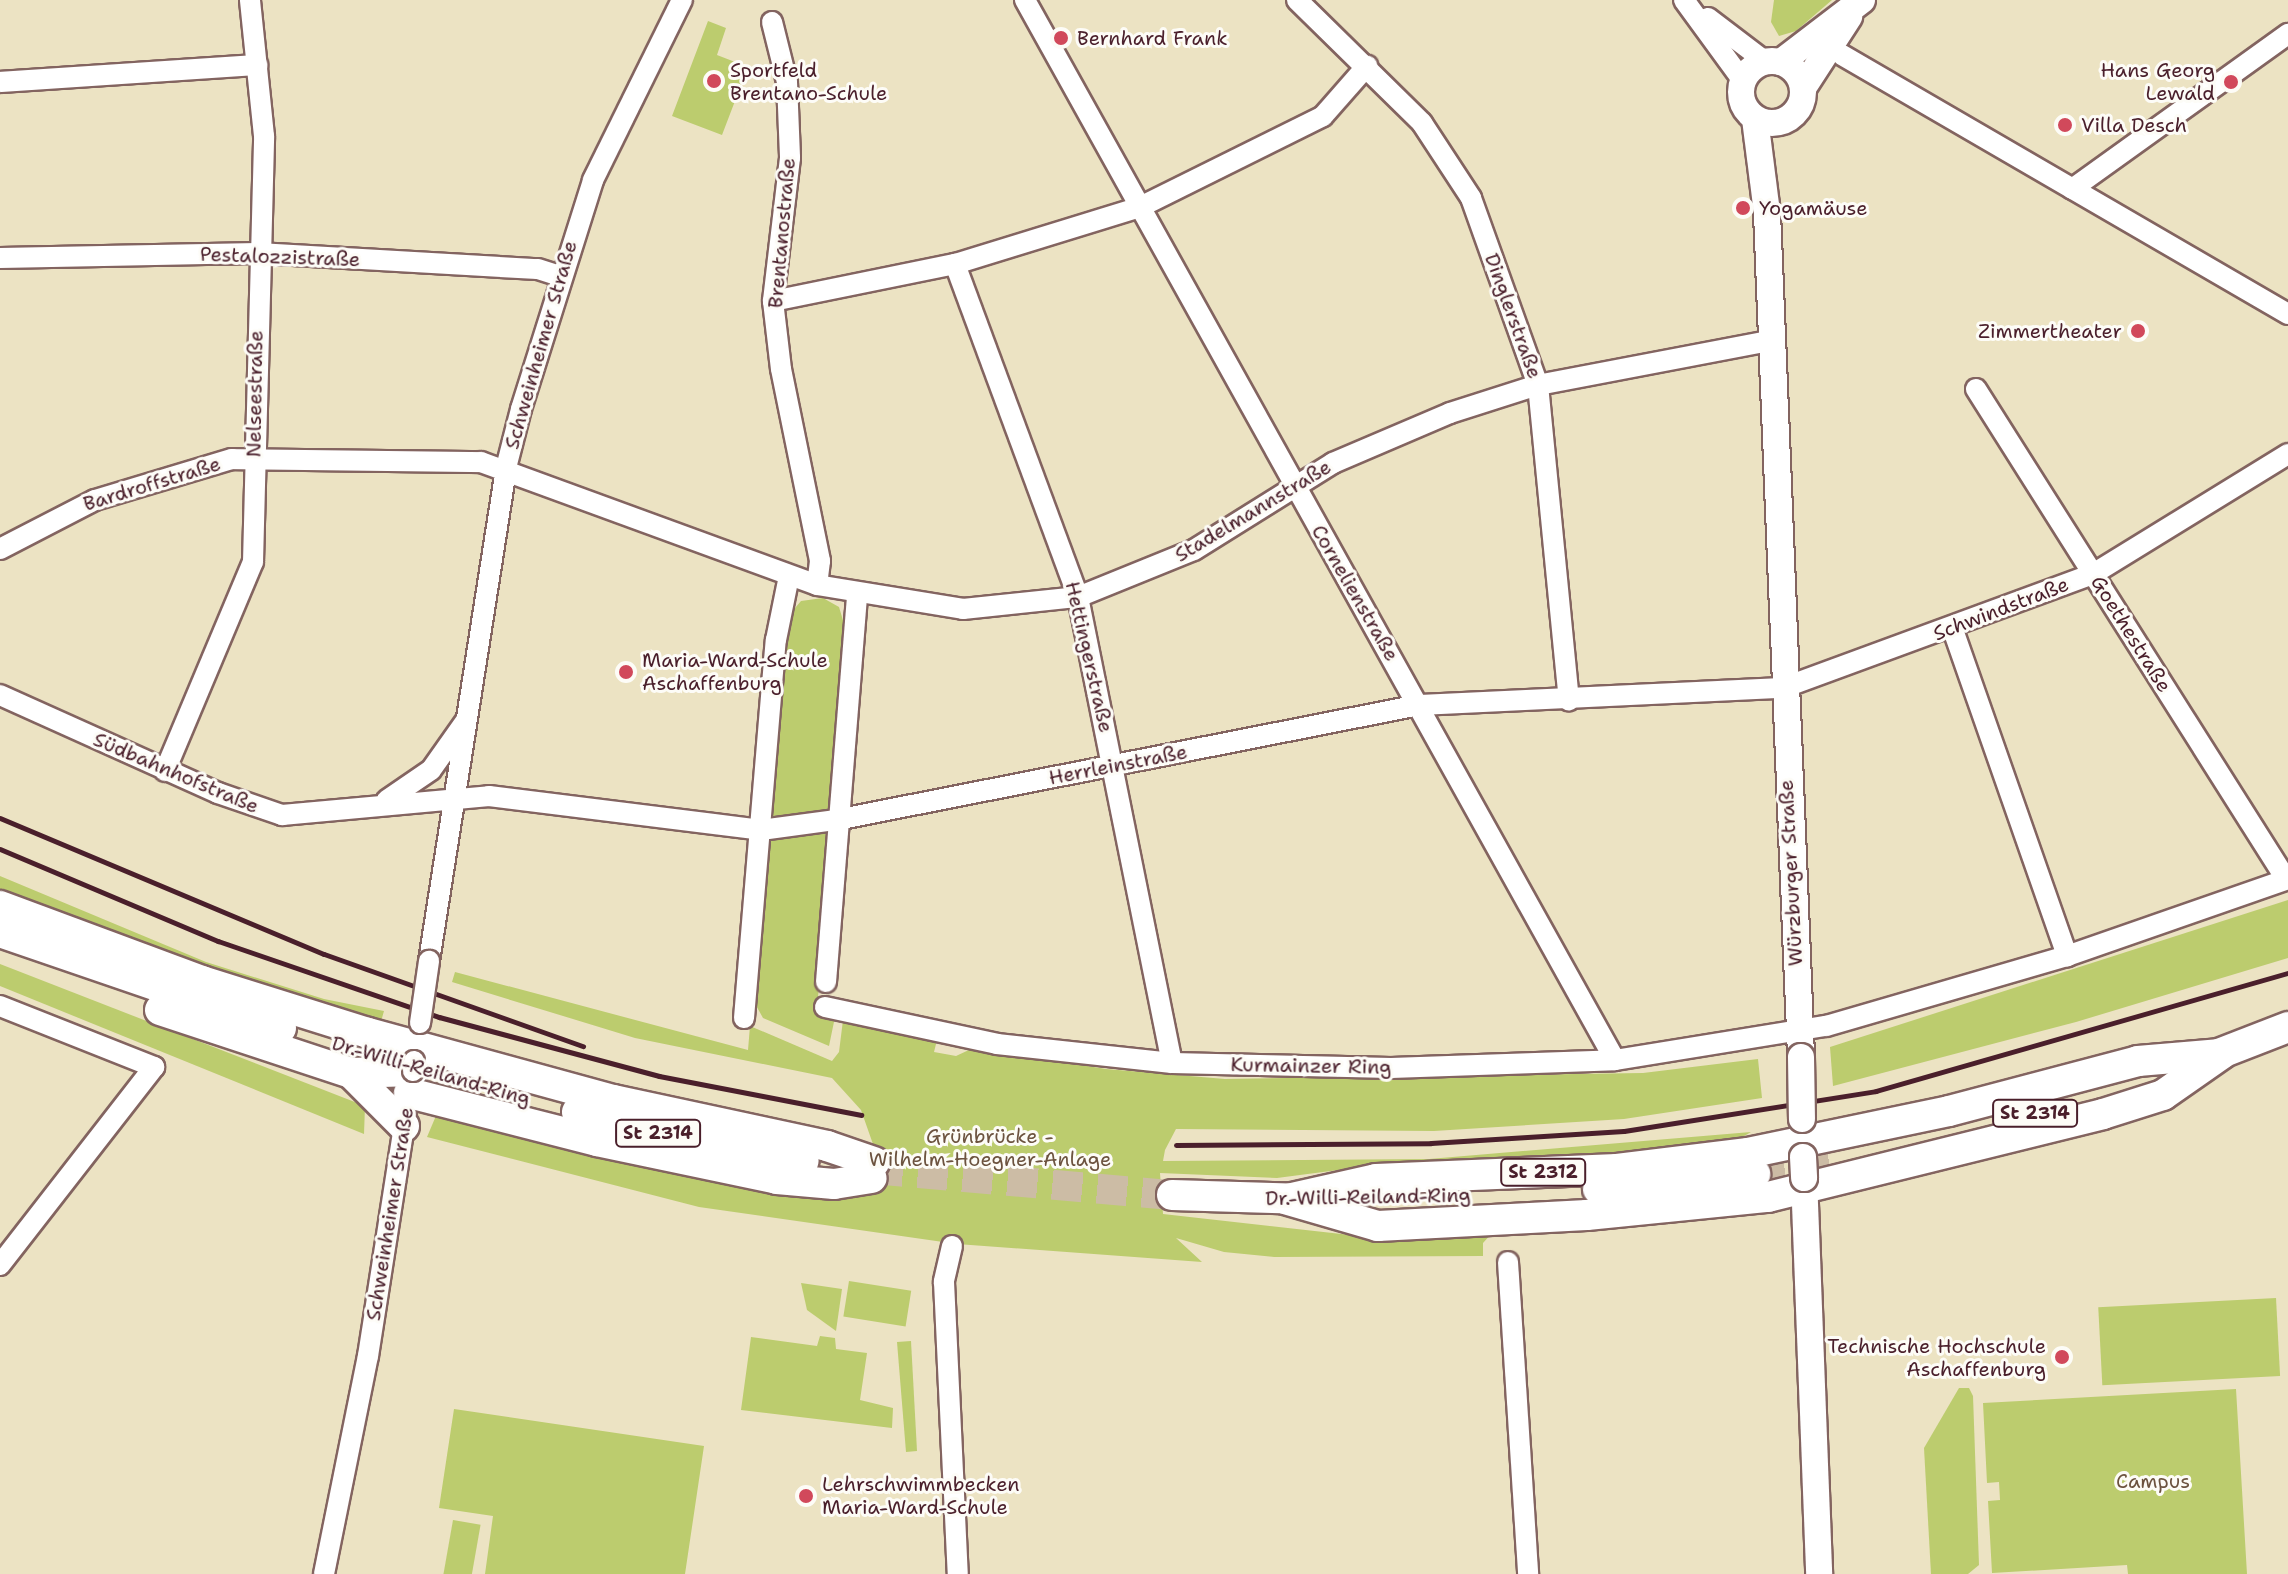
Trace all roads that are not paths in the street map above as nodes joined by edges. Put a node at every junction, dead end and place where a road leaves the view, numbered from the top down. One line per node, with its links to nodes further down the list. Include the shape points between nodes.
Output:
1 (250, 0): 11 (street, Nelseestraße)
2 (682, 0): 24 (street, Schweinheimer Straße, via 622,115)
3 (1025, 0): 20 (street, Cornelienstraße)
4 (1297, 0): 12 (street, Dinglerstraße)
5 (1860, 2): 10 (main road); 15 (main road)
6 (1688, 4): 10 (street); 13 (street)
7 (772, 22): 25 (street, Brentanostraße, via 787,82 790,158)
8 (2288, 34): 19 (street)
9 (1842, 55): 19 (street)
10 (1773, 62): 13 (main road); 15 (main road, via 1796,72)
11 (257, 65): 14 (street); 21 (street, Nelseestraße, via 264,136)
12 (1367, 66): 20 (street, via 1323,116); 28 (street, Dinglerstraße, via 1422,123 1471,198)
13 (1743, 81): 16 (main road, via 1744,106)
14 (0, 82)
15 (1803, 88): 17 (main road, via 1800,106)
16 (1755, 119): 17 (main road, via 1770,124); 18 (main road, Würzburger Straße)
17 (1786, 120): 18 (main road, Würzburger Straße)
18 (1765, 172): 27 (main road, Würzburger Straße)
19 (2072, 189): 26 (street)
20 (1140, 207): 23 (street); 33 (street, Cornelienstraße)
21 (258, 253): 22 (street, Pestalozzistraße); 24 (street, Pestalozzistraße, via 538,269); 31 (street, Nelseestraße)
22 (0, 258)
23 (955, 264): 25 (street); 39 (street, Hettingerstraße)
24 (560, 276): 32 (street, Schweinheimer Straße)
25 (773, 301): 37 (street, Brentanostraße, via 781,369 820,561)
26 (2288, 314)
27 (1773, 340): 28 (street, Stadelmannstraße); 41 (main road, Würzburger Straße)
28 (1538, 385): 33 (street, Stadelmannstraße, via 1450,413); 43 (street, Dinglerstraße)
29 (1976, 389): 35 (street, Goethestraße)
30 (2288, 454): 35 (street, Schwindstraße)
31 (253, 460): 32 (street, Bardroffstraße, via 481,462); 34 (street, Bardroffstraße, via 219,462 95,500); 47 (street, Nelseestraße, via 253,562)
32 (506, 468): 36 (street, Stadelmannstraße); 45 (street, Schweinheimer Straße)
33 (1293, 485): 39 (street, Stadelmannstraße, via 1194,550); 44 (street, Cornelienstraße)
34 (0, 549)
35 (2093, 574): 40 (street, Schwindstraße); 52 (street, Goethestraße)
36 (789, 576): 37 (street, Stadelmannstraße); 51 (street, via 776,640)
37 (817, 585): 38 (street, Stadelmannstraße)
38 (857, 593): 39 (street, Stadelmannstraße, via 963,609); 50 (street)
39 (1078, 597): 46 (street, Hettingerstraße)
40 (1952, 627): 41 (street, Schwindstraße); 56 (street)
41 (1783, 688): 43 (street, Herrleinstraße); 62 (main road, Würzburger Straße)
42 (0, 695): 47 (street, Südbahnhofstraße)
43 (1569, 700): 44 (street, Herrleinstraße)
44 (1419, 705): 46 (street, Herrleinstraße); 64 (street, Cornelienstraße)
45 (472, 712): 48 (street, Schweinheimer Straße); 49 (street, Schweinheimer Straße, via 431,770)
46 (1114, 767): 50 (street, Herrleinstraße); 65 (street, Hettingerstraße)
47 (165, 771): 49 (street, Südbahnhofstraße, via 282,815)
48 (455, 798): 49 (street, Südbahnhofstraße); 51 (street, Herrleinstraße, via 489,796); 66 (street, Schweinheimer Straße, bridge)
49 (376, 806)
50 (836, 820): 51 (street, Herrleinstraße); 57 (street)
51 (761, 830): 60 (street)
52 (2287, 879): 56 (street, Kurmainzer Ring)
53 (0, 906): 66 (highway)
54 (0, 932): 71 (highway, Dr.-Willi-Reiland-Ring / St 2314, via 142,984 447,1077 658,1134)
55 (0, 952): 67 (highway)
56 (2067, 956): 62 (street, Kurmainzer Ring)
57 (826, 982)
58 (0, 1006): 77 (street, via 154,1067)
59 (825, 1007): 65 (street, Kurmainzer Ring, via 997,1044)
60 (744, 1018)
61 (2288, 1027): 63 (highway, St 2314)
62 (1809, 1038): 64 (street, Kurmainzer Ring); 69 (main road, Würzburger Straße, bridge)
63 (2223, 1053): 69 (highway, St 2312, via 2138,1061); 69 (highway, St 2312, via 2163,1095 2103,1114); 70 (highway, St 2314, via 2137,1084)
64 (1615, 1060): 65 (street, Kurmainzer Ring, via 1391,1068)
65 (1172, 1063)
66 (409, 1065): 67 (highway); 68 (street, Schweinheimer Straße); 71 (highway); 71 (highway, via 597,1141 777,1179 834,1184)
67 (351, 1073): 68 (highway)
68 (404, 1126): 78 (street, Schweinheimer Straße, via 368,1356)
69 (1803, 1157): 74 (highway, St 2312, via 1376,1179); 74 (highway, St 2312, via 1587,1215 1378,1226); 81 (main road, Würzburger Straße)
70 (1843, 1160)
71 (873, 1170)
72 (1755, 1174): 74 (highway, Dr.-Willi-Reiland-Ring, via 1670,1186)
73 (1172, 1195): 74 (highway, Dr.-Willi-Reiland-Ring)
74 (1285, 1199)
75 (952, 1246): 79 (street, via 944,1282)
76 (1508, 1262): 80 (street)
77 (0, 1265)
78 (324, 1574)
79 (958, 1574)
80 (1528, 1574)
81 (1819, 1574)

